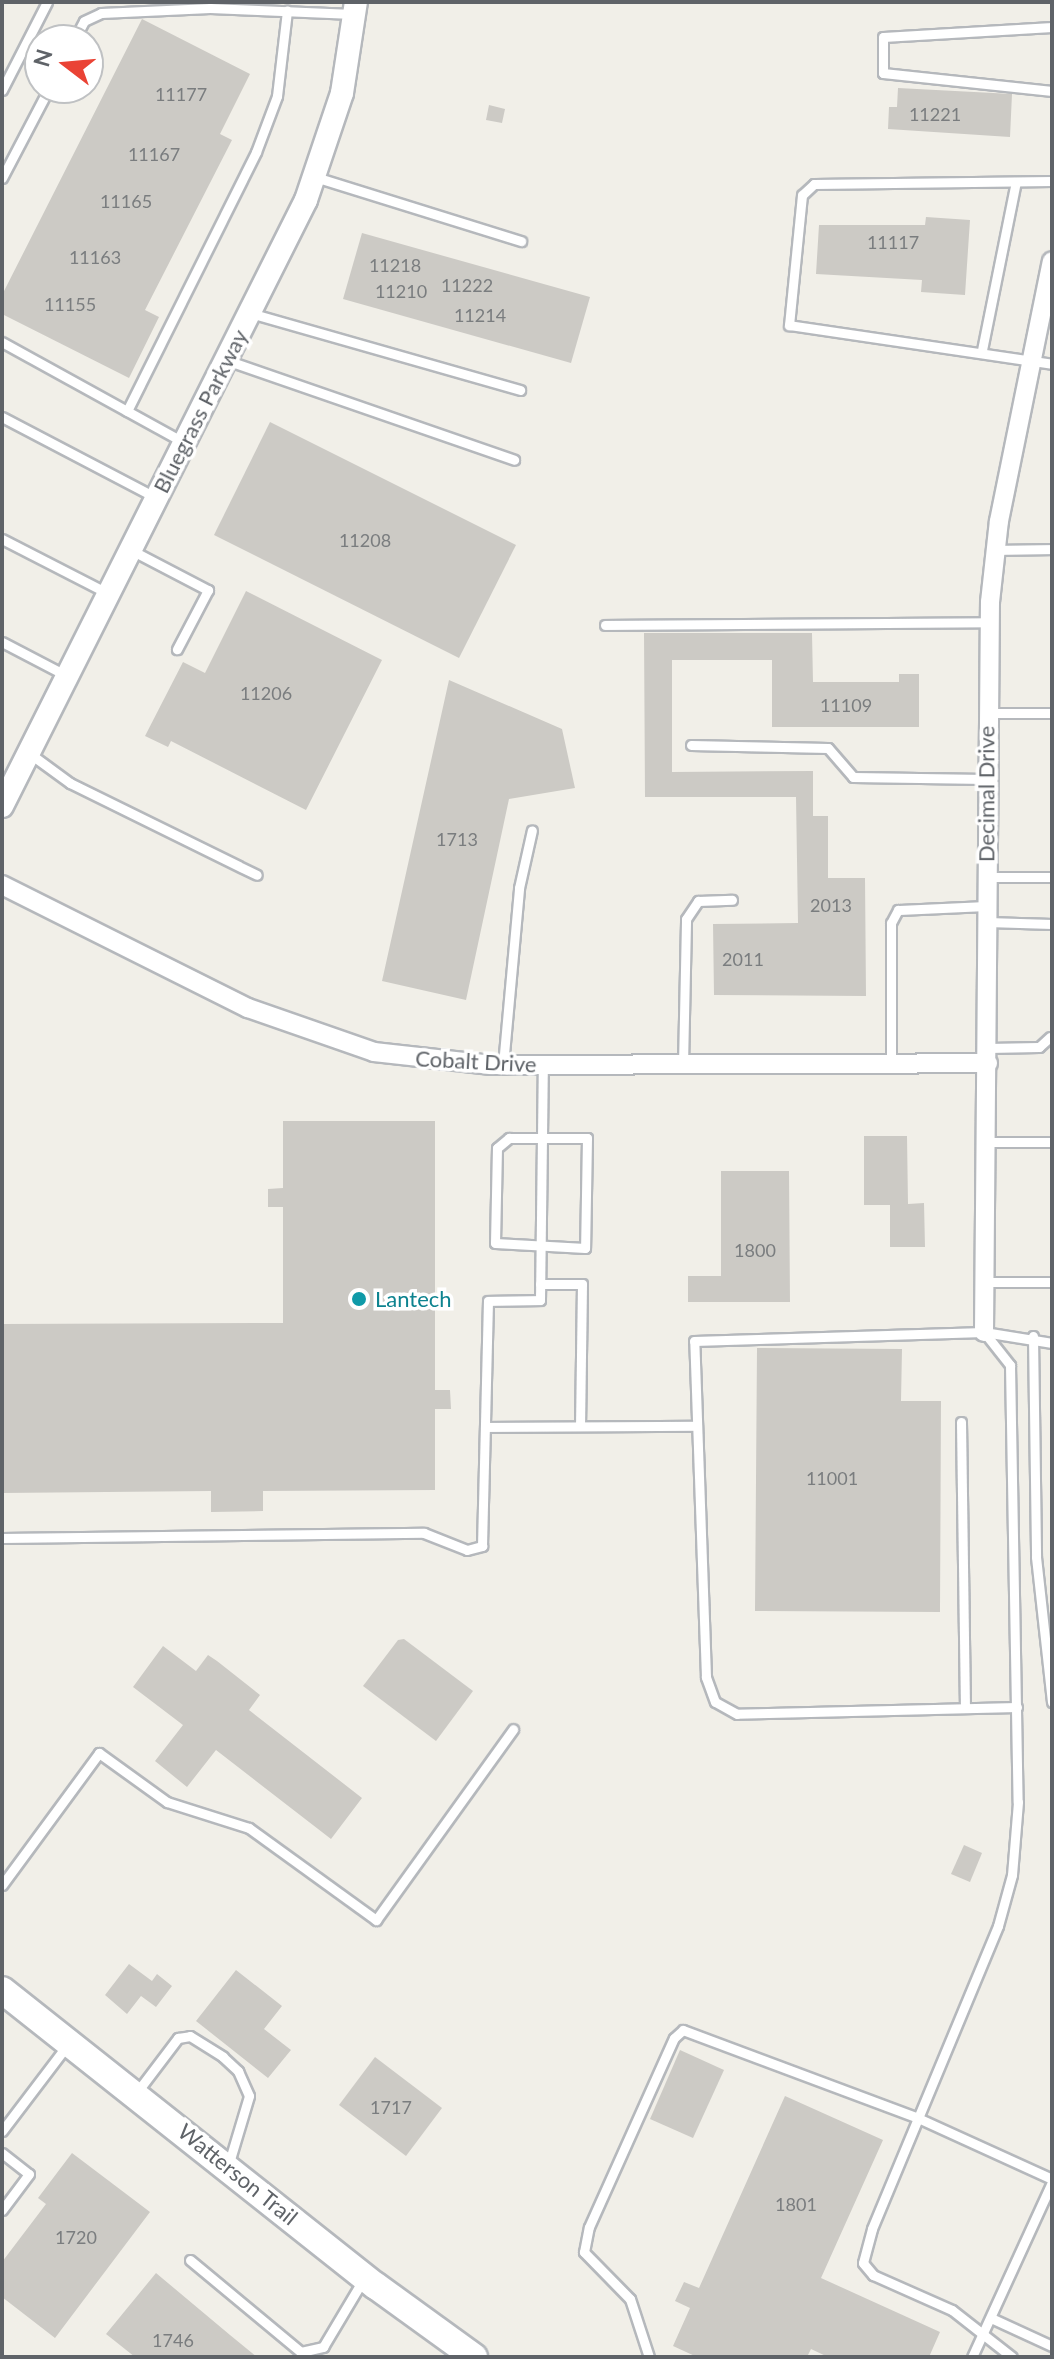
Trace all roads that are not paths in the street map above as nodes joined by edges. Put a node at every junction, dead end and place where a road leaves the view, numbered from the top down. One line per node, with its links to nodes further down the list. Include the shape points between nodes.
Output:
1 (47, 2): 6 (lane)
2 (355, 8): 3 (lane); 9 (street, Bluegrass Parkway, via 342,93)
3 (287, 11): 4 (lane, via 101,13); 22 (lane, via 277,96 256,152)
4 (82, 24)
5 (1052, 27): 7 (lane, via 883,37 883,73)
6 (2, 90)
7 (1052, 91)
8 (41, 104): 10 (lane)
9 (315, 177): 13 (lane); 15 (street, Bluegrass Parkway)
10 (2, 178)
11 (1052, 181): 12 (lane)
12 (1016, 182): 17 (lane); 17 (lane, via 814,184 802,195 789,325)
13 (521, 241)
14 (1052, 261): 18 (street, Decimal Drive)
15 (250, 313): 19 (street, Bluegrass Parkway); 21 (lane)
16 (2, 342): 22 (lane)
17 (982, 350): 18 (lane)
18 (1032, 357): 20 (lane); 30 (street, Decimal Drive)
19 (226, 360): 24 (street, Bluegrass Parkway); 25 (lane)
20 (1052, 364)
21 (520, 390)
22 (127, 411): 24 (lane)
23 (2, 417): 26 (lane)
24 (185, 443): 26 (street, Bluegrass Parkway)
25 (514, 460)
26 (157, 498): 29 (street, Bluegrass Parkway)
27 (2, 539): 31 (lane)
28 (1052, 549): 30 (lane)
29 (131, 550): 31 (street, Bluegrass Parkway); 35 (lane, via 208,590)
30 (996, 550): 32 (street, Decimal Drive)
31 (109, 594): 36 (street, Bluegrass Parkway)
32 (988, 622): 33 (lane); 37 (street, Decimal Drive)
33 (605, 625)
34 (2, 642): 36 (lane)
35 (177, 649)
36 (67, 676): 40 (street, Bluegrass Parkway)
37 (986, 713): 38 (lane); 41 (street, Decimal Drive)
38 (1052, 713)
39 (691, 745): 41 (lane, via 828,748 853,777)
40 (29, 753): 42 (street, Bluegrass Parkway); 44 (lane, via 70,783)
41 (986, 779): 45 (street, Decimal Drive)
42 (2, 806)
43 (532, 830): 54 (lane, via 519,888)
44 (257, 875)
45 (987, 877): 46 (lane); 49 (street, Decimal Drive)
46 (1052, 877)
47 (2, 885): 54 (street, Cobalt Drive, via 297,1029 374,1052)
48 (732, 900): 56 (lane, via 698,901 686,919)
49 (987, 914): 50 (lane); 52 (street, Decimal Drive); 53 (lane, via 898,910 891,923)
50 (1052, 924)
51 (1050, 1037): 52 (lane, via 1039,1047)
52 (988, 1055): 53 (street, Cobalt Drive); 58 (street, Decimal Drive)
53 (891, 1063): 56 (street, Cobalt Drive)
54 (503, 1065): 55 (street, Cobalt Drive)
55 (543, 1065): 56 (street, Cobalt Drive); 57 (lane)
56 (683, 1065)
57 (542, 1138): 60 (lane); 60 (lane, via 509,1138 497,1148 495,1243); 60 (lane, via 587,1138 585,1248)
58 (988, 1142): 59 (lane); 61 (street, Decimal Drive)
59 (1052, 1142)
60 (541, 1248): 63 (lane)
61 (986, 1282): 62 (lane); 64 (street, Decimal Drive)
62 (1052, 1282)
63 (540, 1284): 68 (lane, via 582,1284); 70 (lane, via 540,1300 488,1301)
64 (984, 1332): 65 (lane); 69 (lane, via 694,1341); 73 (lane, via 1010,1365)
65 (1033, 1336): 66 (lane); 72 (lane, via 1036,1557)
66 (1052, 1343)
67 (961, 1422): 74 (lane)
68 (580, 1426): 69 (lane); 70 (lane)
69 (697, 1426): 74 (lane, via 706,1677 715,1702 737,1714)
70 (485, 1427): 71 (lane, via 482,1546 467,1550 424,1533)
71 (2, 1538)
72 (1052, 1702)
73 (1017, 1707): 74 (lane); 80 (lane, via 1012,1875 998,1926)
74 (965, 1708)
75 (513, 1729): 76 (lane, via 376,1920 249,1828 167,1802 99,1753)
76 (2, 1885)
77 (5, 1999): 78 (main road, Watterson Trail)
78 (70, 2041): 79 (main road, Watterson Trail); 81 (lane)
79 (136, 2092): 83 (main road, Watterson Trail); 83 (lane, via 178,2038 190,2036 223,2057 238,2071 249,2096)
80 (918, 2118): 84 (lane); 89 (lane, via 863,2263 873,2275 958,2314); 93 (lane, via 683,2030 674,2038 589,2227 584,2252 630,2299)
81 (2, 2131)
82 (2, 2153): 85 (lane, via 29,2174)
83 (228, 2166): 87 (main road, Watterson Trail)
84 (1052, 2181): 88 (lane)
85 (2, 2210)
86 (190, 2260): 91 (lane, via 301,2352)
87 (364, 2277): 91 (lane); 92 (main road, Watterson Trail)
88 (991, 2318): 89 (lane); 90 (lane)
89 (981, 2337): 94 (lane); 95 (lane)
90 (1052, 2346)
91 (324, 2352)
92 (474, 2357)
93 (649, 2357)
94 (972, 2357)
95 (1012, 2357)

